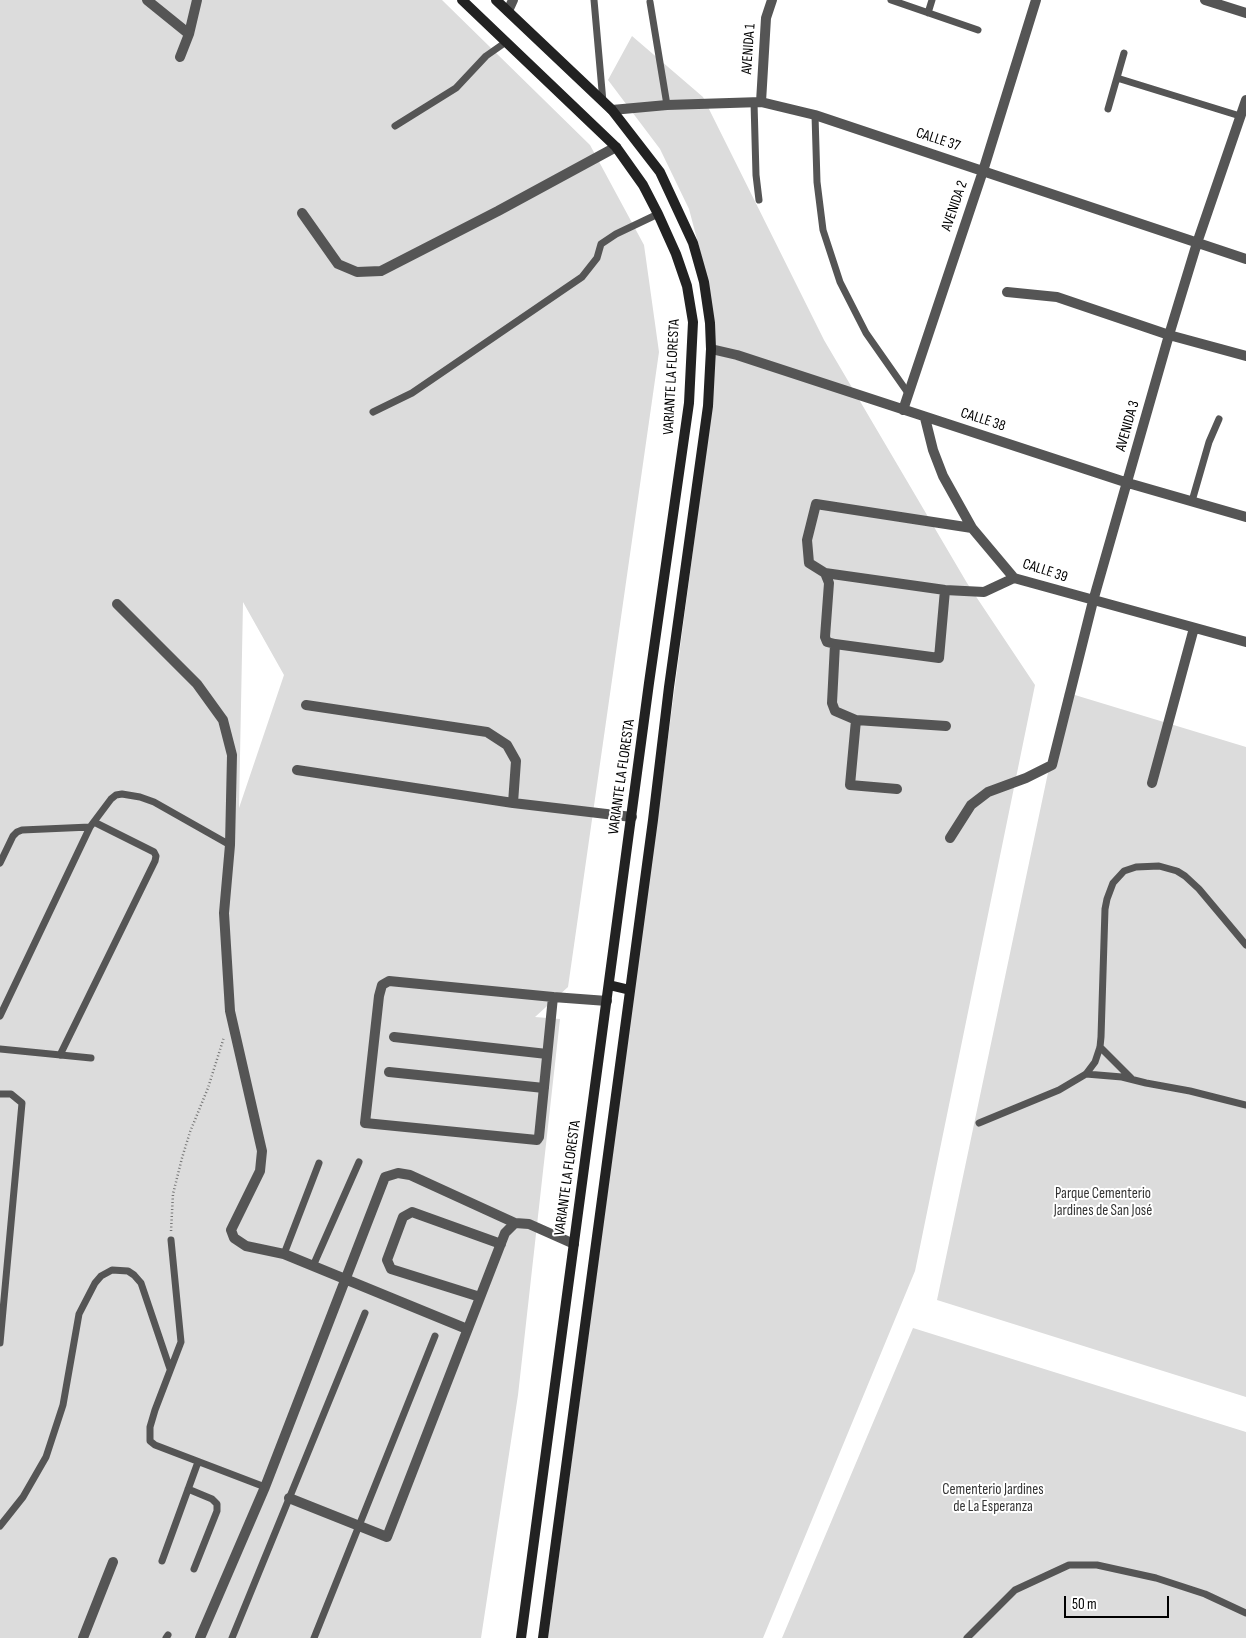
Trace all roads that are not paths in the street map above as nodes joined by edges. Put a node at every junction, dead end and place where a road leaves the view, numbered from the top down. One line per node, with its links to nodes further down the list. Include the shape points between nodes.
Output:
1 (147, 0): 17 (street)
2 (197, 0): 17 (street)
3 (462, 0): 18 (main road, VARIANTE LA FLORESTA)
4 (496, 0): 13 (main road)
5 (513, 0): 13 (street)
6 (594, 0): 22 (lane)
7 (772, 0): 23 (street, AVENIDA 1, via 766,18)
8 (891, 0): 14 (lane)
9 (932, 0): 14 (lane)
10 (1036, 0): 32 (street, AVENIDA 2)
11 (1205, 0): 15 (street)
12 (650, 2): 25 (lane)
13 (508, 11): 22 (main road)
14 (928, 13): 16 (lane)
15 (1246, 13)
16 (978, 30)
17 (188, 34): 20 (street)
18 (506, 42): 30 (lane, via 486,56 456,88); 31 (main road, VARIANTE LA FLORESTA)
19 (1124, 53): 21 (lane)
20 (180, 57)
21 (1117, 78): 26 (lane); 29 (lane)
22 (603, 102): 27 (main road)
23 (758, 102): 25 (street, CALLE 37); 28 (street, CALLE 37); 33 (lane, via 756,175)
24 (1246, 102): 29 (street, AVENIDA 3)
25 (667, 105): 27 (street, CALLE 37)
26 (1108, 109)
27 (612, 110): 40 (main road, via 660,172 693,243 704,282)
28 (815, 115): 32 (street, CALLE 37); 42 (lane, via 817,182 823,230 834,265 866,333)
29 (1240, 116): 36 (street, AVENIDA 3)
30 (394, 126)
31 (616, 147): 34 (street, via 381,271 357,272 338,264); 35 (main road, VARIANTE LA FLORESTA)
32 (983, 171): 36 (street, CALLE 37); 42 (street, AVENIDA 2)
33 (759, 200)
34 (302, 213)
35 (658, 214): 43 (main road, VARIANTE LA FLORESTA, via 687,286 693,322); 46 (lane, via 601,244 597,258 582,277 412,393)
36 (1197, 242): 37 (street, CALLE 37); 39 (street, AVENIDA 3)
37 (1246, 259)
38 (1007, 292): 39 (street, via 1057,297)
39 (1169, 335): 41 (street); 49 (street, AVENIDA 3)
40 (711, 349): 44 (main road); 45 (street, CALLE 38)
41 (1246, 356)
42 (908, 393): 45 (street)
43 (689, 404): 44 (main road); 68 (main road, VARIANTE LA FLORESTA)
44 (708, 406): 75 (main road)
45 (904, 410): 47 (street, CALLE 38)
46 (373, 412)
47 (925, 418): 49 (street, CALLE 38); 52 (street, CALLE 39, via 932,450)
48 (1219, 419): 50 (lane)
49 (1128, 483): 50 (street, CALLE 38); 56 (street, AVENIDA 3)
50 (1192, 501): 51 (street, CALLE 38)
51 (1246, 517)
52 (972, 528): 53 (street, via 816,504 807,540 809,563); 54 (street, CALLE 39)
53 (825, 574): 55 (street); 60 (street, via 829,583 825,637 827,642)
54 (1014, 578): 55 (street, via 984,592); 56 (street, CALLE 39)
55 (945, 590): 60 (street, via 939,658)
56 (1093, 602): 58 (street, CALLE 39); 70 (street, AVENIDA 3, via 1052,765 988,792 972,805)
57 (117, 604): 71 (street, via 197,684 223,720 232,755)
58 (1194, 628): 59 (street, CALLE 39); 65 (street)
59 (1246, 642)
60 (835, 644): 62 (street, via 832,702 835,712)
61 (306, 705): 67 (street, via 487,732 507,745 516,761)
62 (856, 720): 63 (street); 66 (street, via 850,785)
63 (946, 726)
64 (297, 770): 67 (street)
65 (1152, 783)
66 (897, 789)
67 (513, 803): 68 (street)
68 (632, 817): 74 (main road, VARIANTE LA FLORESTA)
69 (92, 825): 71 (lane, via 111,799 122,794 154,802); 72 (lane, via 22,830 13,836); 78 (lane); 83 (lane, via 154,852 156,856)
70 (950, 838)
71 (230, 845): 98 (street, via 224,913 230,1012 262,1151 260,1171 231,1230 234,1238 246,1246)
72 (0, 863)
73 (1246, 946): 80 (lane, via 1200,889 1185,876 1159,866 1124,871 1106,898)
74 (609, 985): 75 (main road); 77 (main road, VARIANTE LA FLORESTA)
75 (630, 990): 123 (main road)
76 (553, 997): 77 (street); 82 (street); 88 (street, via 389,981 382,985 365,1123 533,1141 539,1137)
77 (607, 1001): 97 (main road, VARIANTE LA FLORESTA)
78 (0, 1016)
79 (394, 1038): 82 (street)
80 (1100, 1046): 86 (lane, via 1095,1062); 87 (lane)
81 (0, 1049): 83 (lane)
82 (547, 1054): 88 (street)
83 (60, 1055): 84 (lane)
84 (91, 1058)
85 (389, 1072): 88 (street)
86 (1086, 1074): 87 (lane); 91 (lane, via 1058,1090)
87 (1134, 1080): 90 (lane)
88 (544, 1088)
89 (0, 1094): 103 (lane, via 11,1094 22,1103)
90 (1246, 1105)
91 (979, 1123)
92 (359, 1162): 99 (lane)
93 (319, 1163): 98 (lane)
94 (515, 1223): 96 (street); 97 (street, via 529,1224); 100 (street, via 410,1175 390,1174 382,1181)
95 (171, 1240): 107 (lane, via 181,1342)
96 (501, 1244): 101 (street); 101 (street, via 412,1212 403,1217 387,1260 391,1269)
97 (574, 1244): 122 (main road, VARIANTE LA FLORESTA)
98 (284, 1254): 99 (street)
99 (313, 1266): 100 (street)
100 (345, 1279): 104 (street); 109 (street)
101 (480, 1297): 104 (street)
102 (365, 1314): 111 (lane)
103 (0, 1323): 106 (lane)
104 (468, 1330): 112 (street, via 387,1536)
105 (435, 1336): 112 (lane)
106 (0, 1343)
107 (170, 1369): 108 (lane, via 155,1410 150,1441); 113 (lane, via 141,1283 128,1271 112,1270 101,1276 78,1314 63,1406 46,1457 23,1497)
108 (198, 1462): 109 (lane); 110 (lane)
109 (265, 1487): 119 (street)
110 (188, 1489): 114 (lane); 116 (lane, via 212,1499 217,1511)
111 (288, 1498): 112 (street); 120 (lane)
112 (358, 1525): 121 (lane)
113 (0, 1526)
114 (162, 1561)
115 (113, 1562): 118 (street)
116 (194, 1569)
117 (1246, 1613): 124 (lane, via 1205,1594 1156,1578 1097,1565 1069,1566 1015,1590)
118 (83, 1638)
119 (200, 1638)
120 (232, 1638)
121 (314, 1638)
122 (521, 1638)
123 (543, 1638)
124 (967, 1638)

